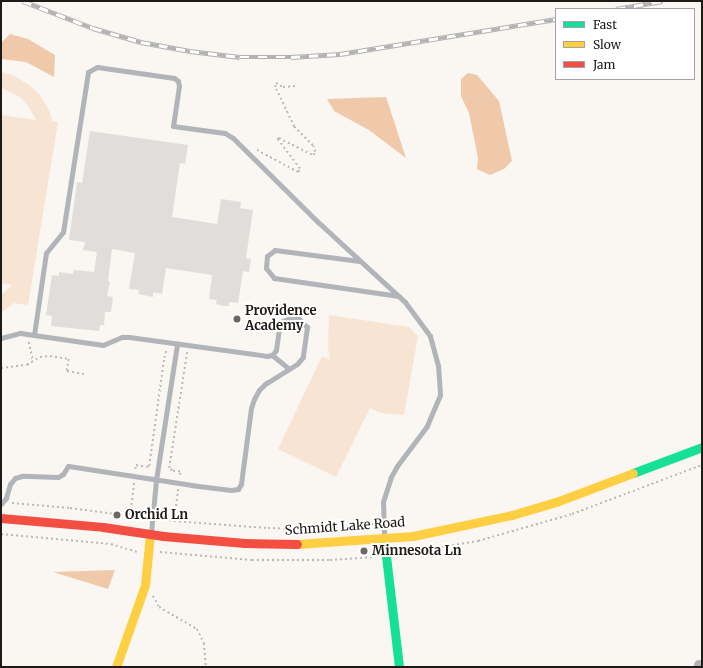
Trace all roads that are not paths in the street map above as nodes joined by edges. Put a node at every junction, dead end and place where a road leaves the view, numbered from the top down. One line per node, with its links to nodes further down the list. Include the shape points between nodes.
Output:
1 (360, 261): 2 (lane); 2 (lane, via 276,250 268,256 266,268 274,278); 3 (lane, via 233,138 225,133 173,126 179,86 174,78 97,67 88,72 63,232 46,253)
2 (399, 296): 13 (lane, via 430,336 438,365 440,395 427,426 391,477 383,502)
3 (31, 335): 4 (lane, via 12,334); 5 (lane, via 103,345 122,337)
4 (1, 338)
5 (177, 344): 6 (lane, via 267,356); 9 (lane)
6 (272, 354): 7 (lane); 7 (lane, via 276,350 280,322 298,318 303,322 307,327 303,357)
7 (289, 369): 9 (lane, via 266,382 250,408 241,484 238,488 231,490)
8 (702, 447): 13 (street, Schmidt Lake Road, via 549,504 512,515)
9 (156, 480): 10 (lane, via 68,466 58,477 15,478); 12 (lane)
10 (2, 504)
11 (1, 518): 12 (street, Schmidt Lake Road, via 96,526)
12 (150, 534): 13 (street, Schmidt Lake Road, via 245,543 301,544); 14 (street, via 145,585)
13 (384, 539): 15 (street)
14 (116, 667)
15 (399, 667)

